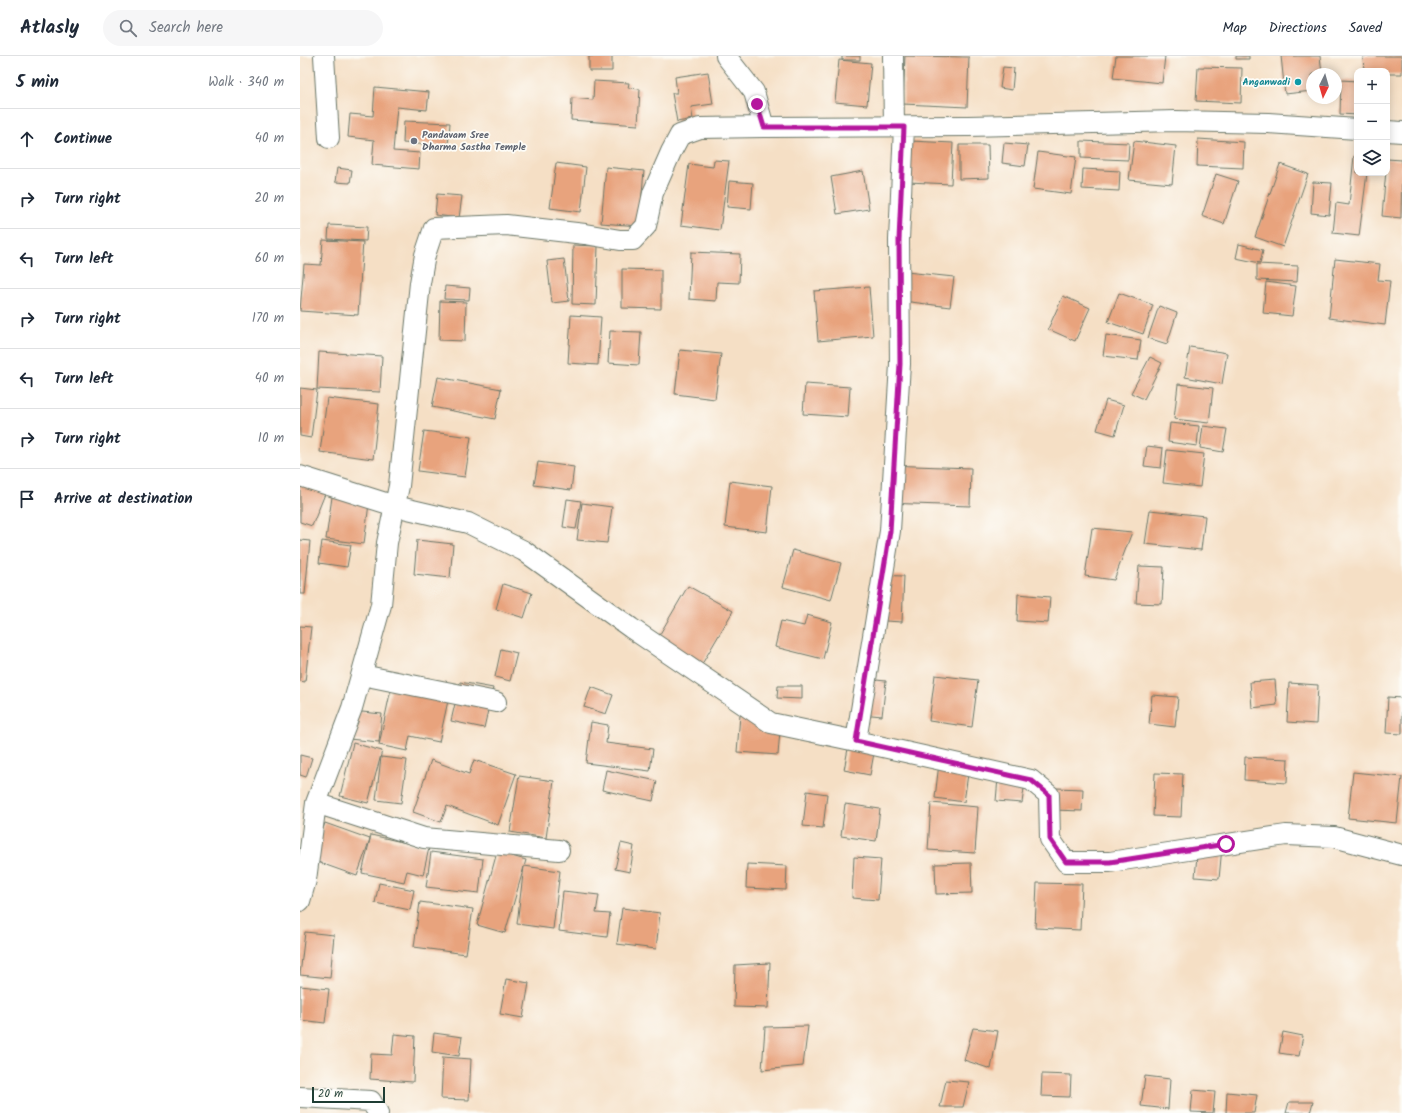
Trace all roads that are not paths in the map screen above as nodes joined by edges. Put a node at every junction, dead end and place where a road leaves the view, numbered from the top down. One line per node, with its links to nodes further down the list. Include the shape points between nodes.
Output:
1 (324, 56): 9 (street)
2 (726, 56): 4 (street, via 754,92)
3 (893, 56): 5 (street)
4 (764, 127): 5 (street); 11 (street, via 700,128 680,135 653,193 646,226 633,240 506,225 434,228 425,255 420,283)
5 (898, 127): 6 (street, via 1176,121 1268,123); 14 (street, via 900,364 890,531)
6 (1354, 129)
7 (1390, 131): 8 (street)
8 (1402, 132)
9 (329, 138)
10 (300, 476): 11 (street)
11 (395, 506): 12 (street, via 387,543 381,605); 14 (street, via 468,523 524,551 631,628 771,723)
12 (362, 675): 13 (street); 15 (street)
13 (496, 702)
14 (856, 741): 17 (street, via 1031,780 1049,795 1050,839 1066,862 1110,862 1286,834 1334,838)
15 (316, 803): 16 (street, via 424,838); 18 (street, via 306,880)
16 (559, 850)
17 (1402, 855)
18 (300, 901)
19 (300, 1097): 20 (street, via 371,1101)
20 (378, 1113)

